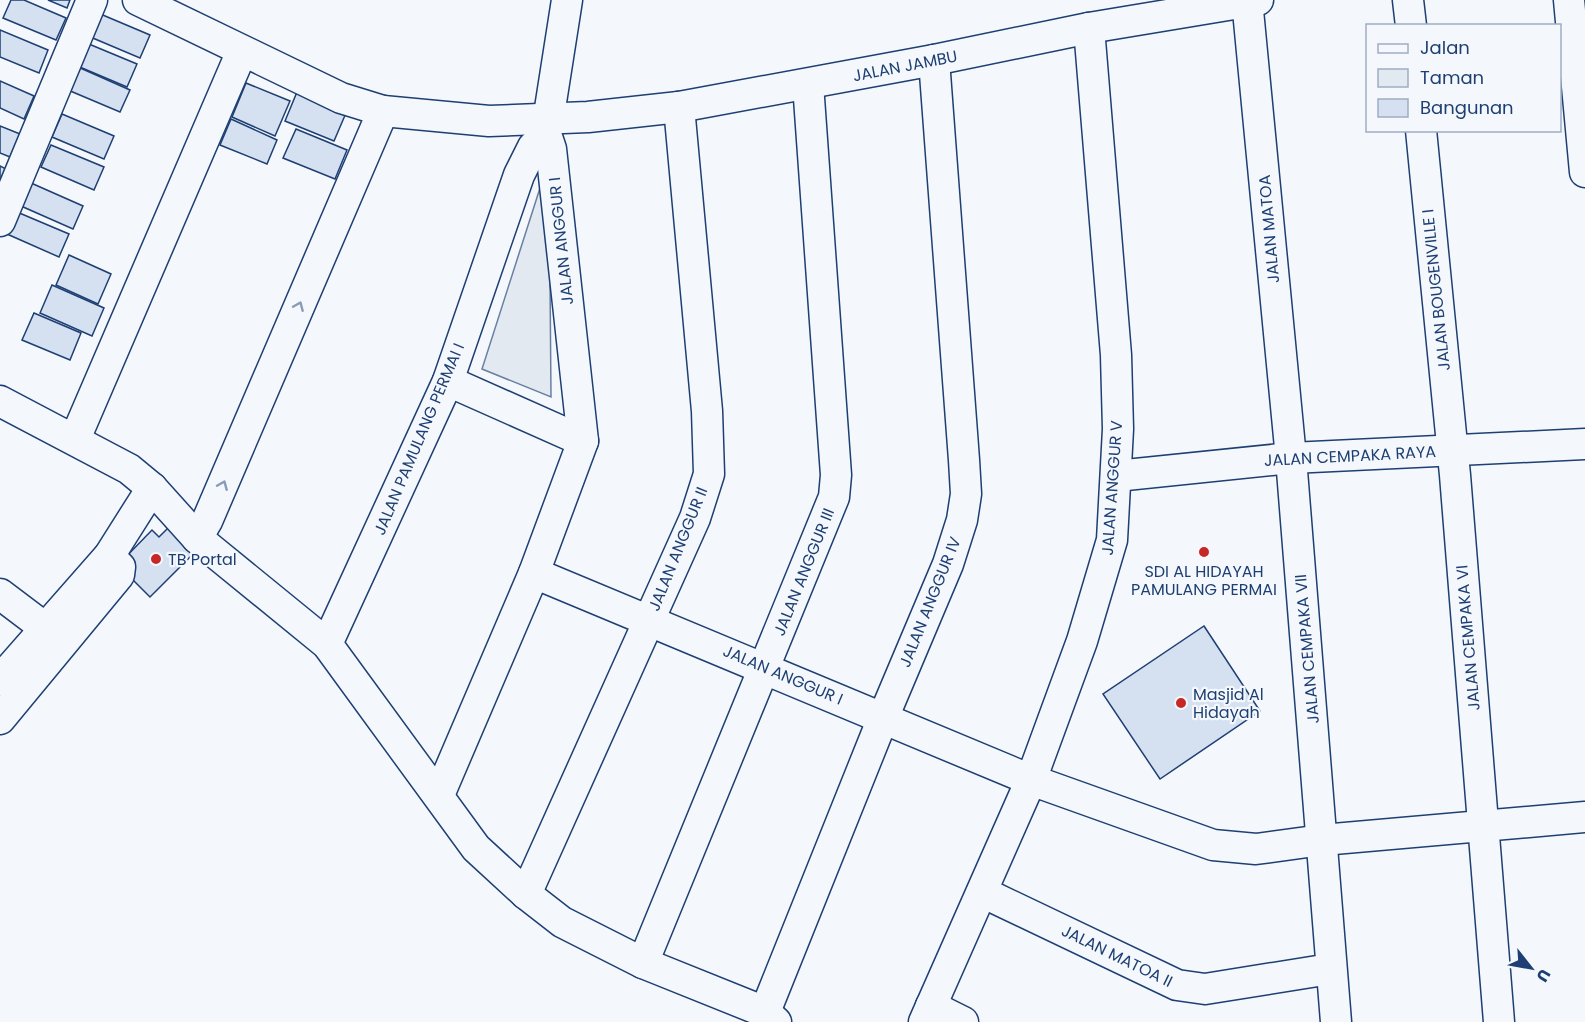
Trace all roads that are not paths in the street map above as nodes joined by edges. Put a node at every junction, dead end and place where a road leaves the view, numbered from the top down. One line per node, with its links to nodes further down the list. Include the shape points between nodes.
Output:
1 (92, 0): 17 (street)
2 (138, 0): 9 (street, JALAN JAMBU)
3 (567, 0): 14 (street)
4 (1408, 0): 7 (street)
5 (1569, 0): 16 (street)
6 (1251, 1): 8 (street, JALAN JAMBU); 24 (street, JALAN MATOA)
7 (1411, 24)
8 (1089, 28): 10 (street, JALAN JAMBU); 25 (street, JALAN ANGGUR V, via 1116,355)
9 (242, 51): 13 (street, JALAN JAMBU, via 341,98); 20 (street)
10 (934, 60): 11 (street, JALAN JAMBU); 36 (street, JALAN ANGGUR IV, via 966,494 948,564)
11 (808, 84): 12 (street, JALAN JAMBU); 34 (street, JALAN ANGGUR III, via 836,475 828,516)
12 (679, 107): 14 (street, JALAN JAMBU, via 588,117); 31 (street, JALAN ANGGUR II, via 707,411 709,474 695,518)
13 (383, 111): 14 (street, JALAN JAMBU); 27 (street, one-way to 13)
14 (548, 126): 18 (street, JALAN PAMULANG PERMAI I, via 519,175); 21 (street, JALAN ANGGUR I)
15 (1421, 132): 23 (street, JALAN BOUGENVILLE I)
16 (1585, 172)
17 (0, 221)
18 (448, 381): 21 (street); 33 (street, JALAN PAMULANG PERMAI I)
19 (0, 401): 20 (street)
20 (75, 439): 26 (street, via 121,464)
21 (583, 441): 29 (street, JALAN ANGGUR I)
22 (1585, 444): 23 (street, JALAN CEMPAKA RAYA)
23 (1452, 450): 24 (street, JALAN CEMPAKA RAYA); 41 (street, JALAN CEMPAKA VI)
24 (1291, 458): 25 (street, JALAN CEMPAKA RAYA); 42 (street, JALAN CEMPAKA VII)
25 (1116, 476): 38 (street, JALAN ANGGUR V, via 1112,540 1106,567)
26 (152, 488): 27 (street); 28 (street)
27 (197, 538): 33 (street)
28 (109, 556): 32 (street); 37 (street, via 120,567 119,575)
29 (534, 573): 31 (street, JALAN ANGGUR I); 39 (street, JALAN ANGGUR I)
30 (0, 594): 32 (street)
31 (650, 619): 34 (street, JALAN ANGGUR I); 44 (street, JALAN ANGGUR II)
32 (45, 628): 35 (street)
33 (327, 644): 39 (street)
34 (764, 668): 36 (street, JALAN ANGGUR I); 45 (street, JALAN ANGGUR III)
35 (0, 680)
36 (883, 718): 38 (street, JALAN ANGGUR I); 48 (street, JALAN ANGGUR IV)
37 (0, 719)
38 (1031, 780): 42 (street, JALAN ANGGUR I, via 1213,846 1256,849); 43 (street, JALAN ANGGUR V)
39 (439, 795): 44 (street, via 476,848)
40 (1585, 817): 41 (street, JALAN ANGGUR I)
41 (1483, 825): 42 (street, JALAN ANGGUR I); 51 (street, JALAN CEMPAKA VI)
42 (1322, 840): 46 (street)
43 (982, 892): 46 (street, JALAN MATOA II, via 1189,989); 47 (street, JALAN ANGGUR V)
44 (526, 894): 45 (street, via 562,922)
45 (643, 963): 48 (street)
46 (1330, 969): 50 (street)
47 (928, 1014): 49 (street)
48 (770, 1017)
49 (963, 1022)
50 (1336, 1022)
51 (1499, 1022)

